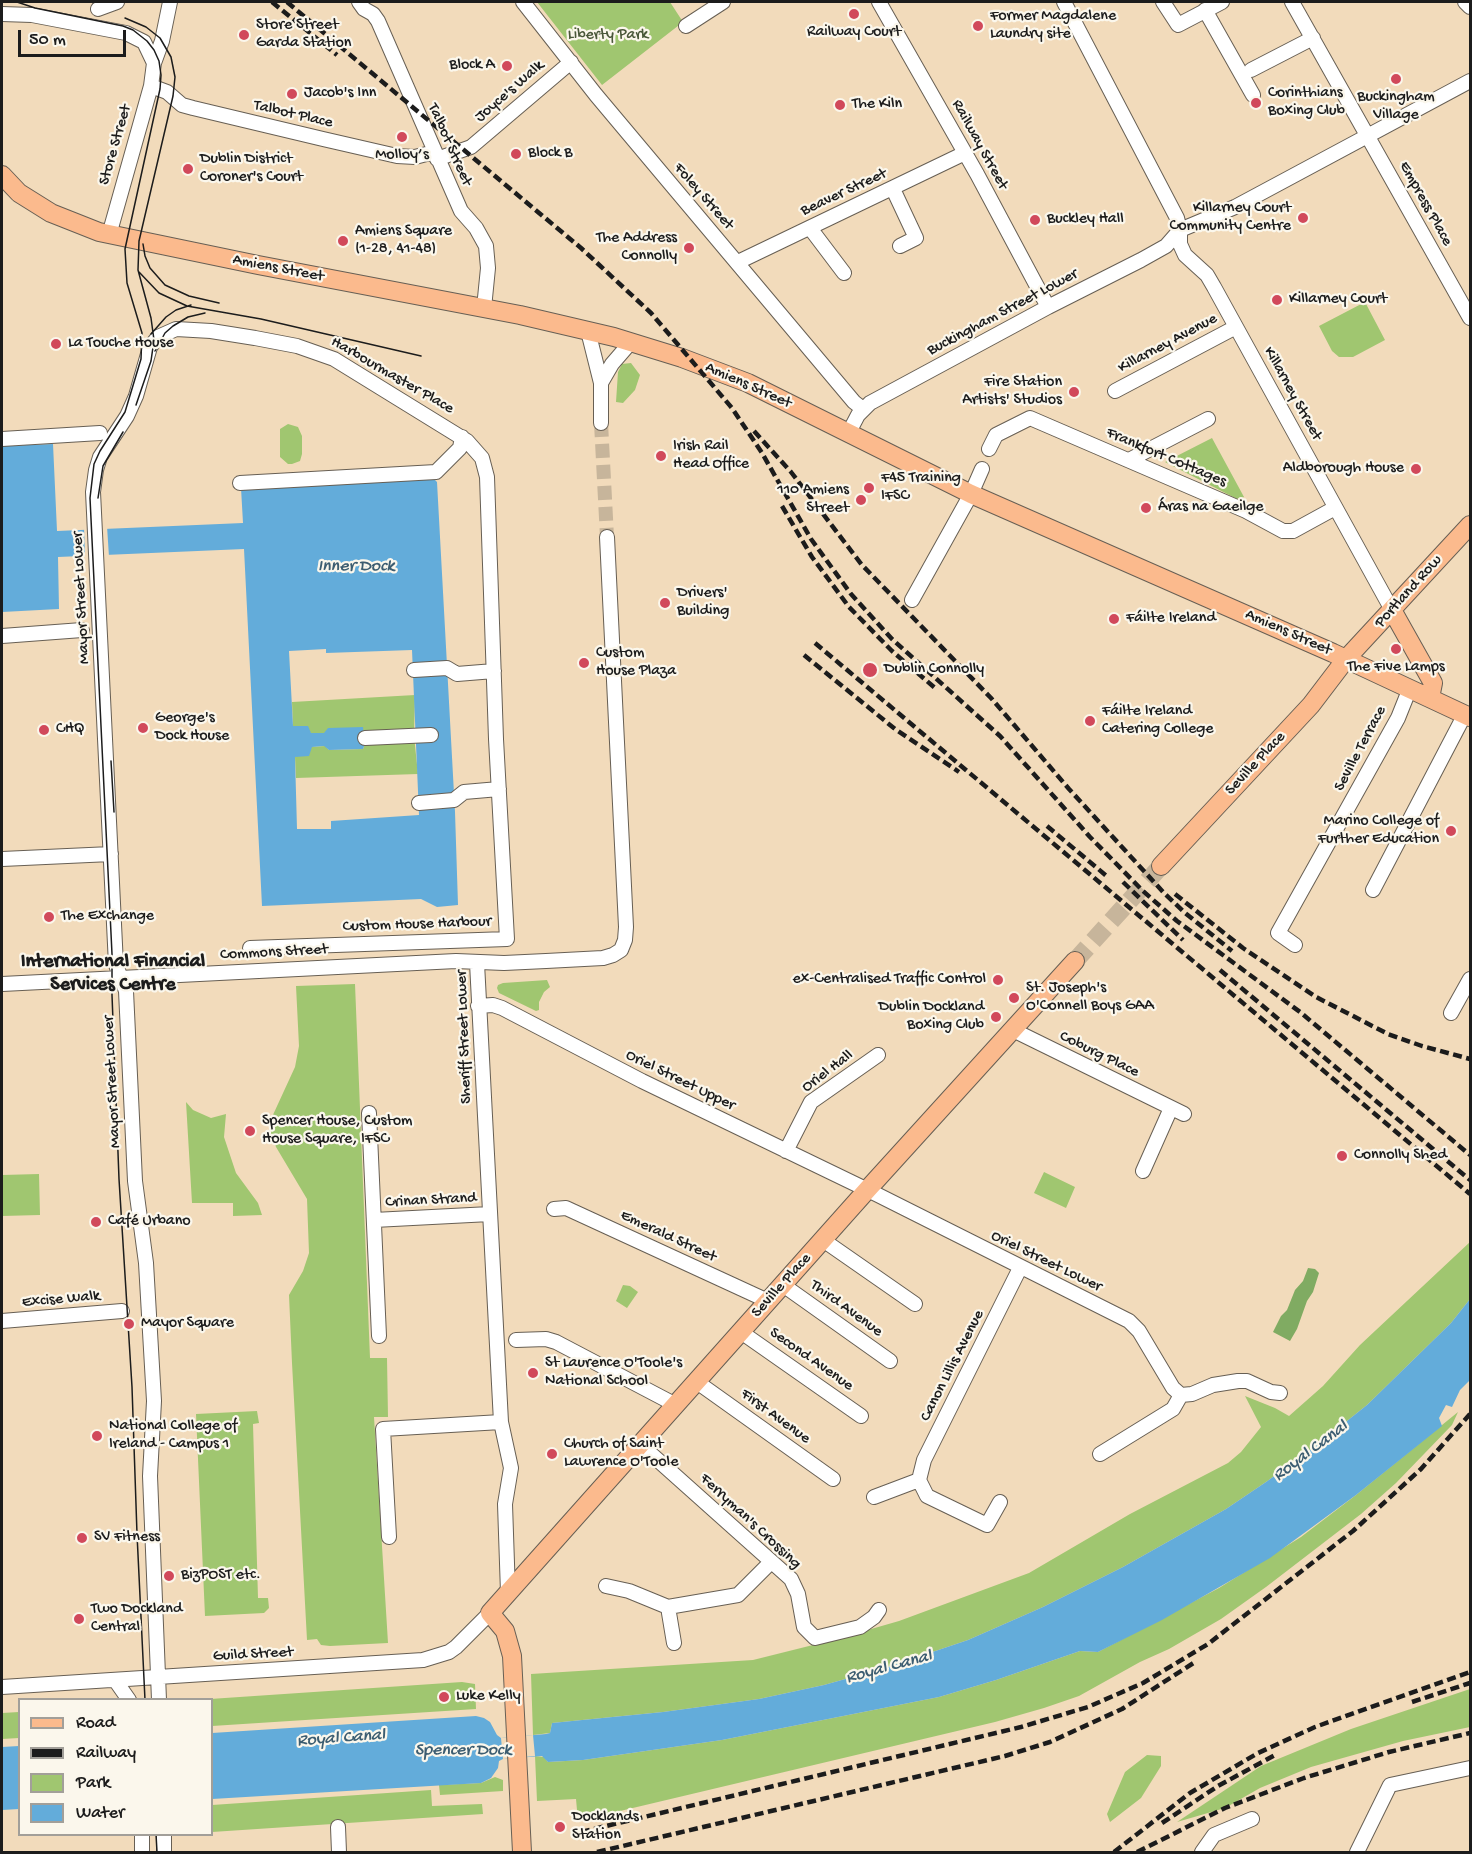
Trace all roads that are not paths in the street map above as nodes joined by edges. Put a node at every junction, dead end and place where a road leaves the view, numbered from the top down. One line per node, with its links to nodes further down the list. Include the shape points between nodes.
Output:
1 (117, 2): 13 (street)
2 (170, 2): 19 (street, Store Street)
3 (358, 2): 26 (street, Talbot Street, via 378,21)
4 (524, 2): 18 (street, Foley Street)
5 (723, 2): 16 (street)
6 (879, 2): 25 (street, Railway Street)
7 (1064, 2): 31 (street, Killarney Street)
8 (1163, 2): 14 (street, via 1178,25)
9 (1222, 2): 14 (street)
10 (1292, 2): 17 (street, Empress Place)
11 (1465, 2): 12 (street)
12 (1470, 7)
13 (98, 9)
14 (1205, 10): 23 (street)
15 (2, 14): 19 (street, via 32,15 126,33 144,42)
16 (686, 26)
17 (1313, 38): 20 (street); 24 (street, Empress Place)
18 (571, 62): 26 (street, Joyce's Walk, via 471,147); 34 (street, Foley Street)
19 (154, 63): 22 (street, Store Street)
20 (1251, 70)
21 (1470, 81): 24 (street, Buckingham Street Lower)
22 (151, 86): 26 (street, Talbot Place, via 193,108 397,156); 32 (street, Store Street)
23 (1253, 95)
24 (1368, 137): 31 (street, Buckingham Street Lower, via 1235,207); 38 (street, Empress Place)
25 (965, 153): 28 (street, Beaver Street); 36 (street, Railway Street)
26 (436, 155): 37 (street, Talbot Street, via 461,211 486,246 489,268)
27 (2, 175): 29 (main road, Amiens Street)
28 (893, 189): 30 (street, Beaver Street); 33 (street, via 916,238)
29 (10, 193): 32 (main road, Amiens Street, via 67,221)
30 (810, 228): 34 (street, Beaver Street); 35 (street)
31 (1180, 230): 36 (street, Buckingham Street Lower, via 1166,246); 39 (street, Killarney Street, via 1185,255 1207,275)
32 (109, 235): 37 (main road, Amiens Street)
33 (900, 246)
34 (738, 262): 45 (street, Foley Street)
35 (844, 273)
36 (1048, 307): 45 (street, Buckingham Street Lower)
37 (484, 308): 40 (main road, Amiens Street)
38 (1470, 318)
39 (1236, 327): 44 (street, Killarney Avenue); 57 (street, Killarney Street)
40 (588, 331): 41 (main road, Amiens Street); 43 (street)
41 (631, 342): 43 (street); 49 (main road, Amiens Street, via 739,380)
42 (147, 355): 50 (street, Harbourmaster Place, via 154,340 176,329 297,346 339,362); 75 (street, Mayor Street Lower, via 127,416 100,457 93,492)
43 (601, 383): 47 (street)
44 (1115, 391)
45 (862, 409): 49 (street)
46 (1208, 419): 53 (street)
47 (601, 423)
48 (100, 433): 51 (street)
49 (848, 434): 56 (main road, Amiens Street)
50 (462, 437): 55 (street, via 460,448 436,472); 60 (street, Harbourmaster Place, via 482,458 487,477)
51 (2, 439)
52 (989, 449): 53 (street, Frankfort Cottages, via 996,435 1030,418)
53 (1129, 460): 57 (street, Frankfort Cottages, via 1283,531 1293,531)
54 (982, 469): 56 (street)
55 (240, 483)
56 (971, 494): 61 (street); 65 (main road, Amiens Street)
57 (1335, 508): 62 (street, Killarney Street)
58 (1470, 525): 62 (main road, Portland Row)
59 (607, 537): 82 (street, Sheriff Street Lower, via 625,940 621,950 603,958)
60 (490, 563): 67 (street, Custom House Harbour)
61 (912, 600)
62 (1392, 610): 65 (main road, Portland Row); 69 (main road, via 1433,683)
63 (82, 630): 64 (street)
64 (2, 636)
65 (1346, 659): 68 (main road, Amiens Street); 77 (main road, Seville Place, via 1311,705)
66 (414, 670): 67 (street, via 447,668 457,674)
67 (494, 671): 73 (street, Custom House Harbour)
68 (1410, 688): 69 (main road, Amiens Street); 79 (street, Seville Terrace, via 1398,718 1278,933)
69 (1430, 698): 70 (main road, Amiens Street)
70 (1468, 715): 78 (street)
71 (431, 735): 72 (street)
72 (365, 738)
73 (499, 789): 74 (street, via 465,792 454,800); 80 (street, Custom House Harbour, via 507,939)
74 (418, 802)
75 (111, 854): 76 (street); 83 (street, Mayor Street Lower, via 116,965)
76 (2, 859)
77 (1161, 866)
78 (1373, 890)
79 (1295, 945)
80 (250, 948)
81 (1076, 961): 88 (main road, Seville Place)
82 (477, 963): 83 (street, Commons Street); 86 (street, Sheriff Street Lower)
83 (121, 978): 85 (street, Commons Street); 128 (street, Mayor Street Lower, via 126,994 134,1170 146,1263 154,1401 150,1476)
84 (1470, 979): 87 (street)
85 (2, 984)
86 (478, 1006): 91 (street, Oriel Street Upper, via 502,1008); 95 (street, Sheriff Street Lower)
87 (1451, 1013)
88 (1013, 1030): 92 (street, Coburg Place, via 1178,1111); 93 (main road, Seville Place)
89 (878, 1055): 91 (street, Oriel Hall, via 811,1102)
90 (369, 1113): 96 (street, Crinan Strand)
91 (786, 1151): 93 (street, Oriel Street Upper)
92 (1143, 1171)
93 (867, 1190): 97 (main road, Seville Place); 98 (street, Oriel Street Lower)
94 (554, 1209): 100 (street, Emerald Street, via 566,1208)
95 (490, 1214): 96 (street, Crinan Strand); 113 (street, Sheriff Street Lower)
96 (374, 1220): 105 (street, Crinan Strand)
97 (824, 1240): 99 (main road, Seville Place); 101 (street)
98 (1020, 1268): 110 (street, Oriel Street Lower, via 1135,1326); 117 (street, Canon Lillis Avenue, via 924,1460)
99 (783, 1285): 100 (main road, Seville Place); 107 (street, Third Avenue)
100 (768, 1301): 104 (main road, Seville Place)
101 (915, 1304)
102 (122, 1311): 103 (street, Excise Walk)
103 (2, 1321)
104 (741, 1332): 108 (main road, Seville Place); 112 (street, Second Avenue)
105 (379, 1336)
106 (516, 1340): 111 (street, via 556,1342)
107 (890, 1360)
108 (697, 1382): 111 (main road, Seville Place); 116 (street, First Avenue)
109 (1280, 1393): 110 (street, via 1238,1381)
110 (1181, 1395): 115 (street, via 1173,1409)
111 (676, 1406): 114 (main road, Seville Place)
112 (861, 1416)
113 (501, 1422): 120 (street, via 383,1430); 123 (street, Sheriff Street Lower, via 511,1468 505,1504)
114 (641, 1444): 121 (street, Ferryman's Crossing); 123 (main road, Seville Place)
115 (1100, 1454)
116 (833, 1479)
117 (919, 1480): 118 (street); 119 (street, via 927,1496 987,1525)
118 (874, 1497)
119 (1000, 1502)
120 (389, 1537)
121 (771, 1562): 124 (street, via 738,1595); 125 (street, Ferryman's Crossing, via 791,1579 804,1627 815,1638 860,1627)
122 (606, 1586): 124 (street)
123 (508, 1593): 126 (main road, Seville Place)
124 (668, 1607): 127 (street)
125 (879, 1610)
126 (490, 1613): 128 (street, Guild Street, via 449,1652 423,1660); 141 (main road, via 501,1626 513,1662)
127 (674, 1643)
128 (158, 1676): 129 (street, Guild Street); 132 (street, Mayor Street Lower)
129 (115, 1680): 130 (street, Guild Street); 131 (street)
130 (2, 1687)
131 (128, 1698)
132 (159, 1698)
133 (1470, 1768): 143 (street, via 1390,1785)
134 (1252, 1819): 142 (street, via 1214,1835)
135 (338, 1827): 140 (street)
136 (142, 1836): 138 (street)
137 (164, 1836): 139 (street)
138 (142, 1852)
139 (164, 1852)
140 (339, 1852)
141 (522, 1852)
142 (1202, 1852)
143 (1357, 1852)

